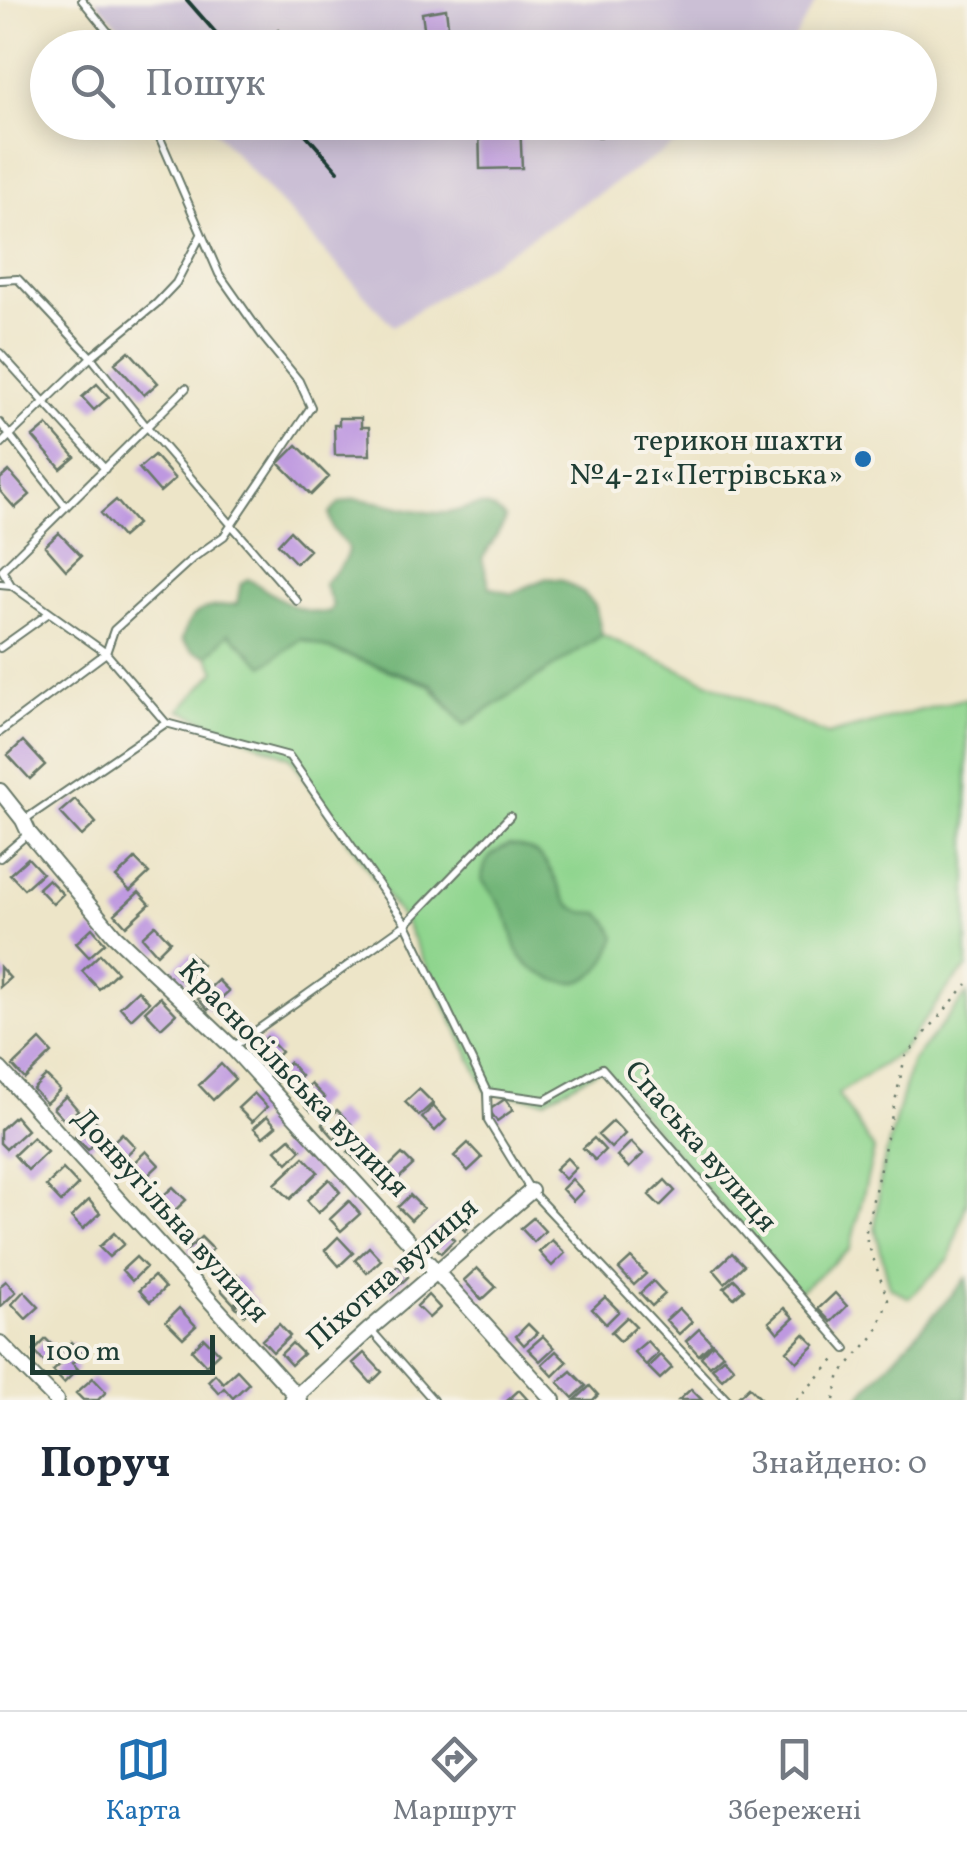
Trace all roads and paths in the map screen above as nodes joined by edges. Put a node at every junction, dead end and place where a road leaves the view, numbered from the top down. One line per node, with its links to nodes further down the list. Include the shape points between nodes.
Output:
1 (82, 0): 2 (lane)
2 (106, 30)
3 (161, 140): 4 (lane)
4 (202, 235): 7 (lane, via 176,284); 21 (lane, via 219,274 299,381 311,408 224,536 114,630)
5 (0, 280): 7 (lane, via 18,279)
6 (0, 353): 9 (lane)
7 (92, 358): 9 (lane); 11 (lane)
8 (186, 388): 11 (lane)
9 (45, 402): 12 (lane); 14 (lane)
10 (0, 424): 12 (lane)
11 (147, 427): 14 (lane); 18 (lane)
12 (10, 435): 13 (lane); 15 (lane)
13 (0, 445)
14 (105, 469): 15 (lane)
15 (66, 507): 17 (lane, via 2,570)
16 (0, 584): 17 (lane)
17 (11, 585): 19 (lane)
18 (297, 600)
19 (49, 613): 20 (lane); 21 (lane)
20 (0, 648)
21 (106, 652): 22 (lane); 23 (lane)
22 (166, 722): 26 (lane); 28 (lane, via 290,756)
23 (0, 732)
24 (0, 791): 26 (street, Красносільська вулиця)
25 (510, 816): 28 (lane)
26 (26, 827): 27 (lane); 30 (street, Красносільська вулиця, via 114,935)
27 (0, 858)
28 (406, 924): 30 (lane); 32 (lane)
29 (967, 984): 44 (path, via 905,1057 865,1235 888,1300 875,1335 840,1374)
30 (232, 1047): 34 (street, Красносільська вулиця)
31 (0, 1070): 38 (street, Донвугільна вулиця)
32 (487, 1092): 33 (lane, via 488,1121); 37 (lane, Спаська вулиця, via 545,1100 602,1068)
33 (531, 1191): 34 (street, Піхотна вулиця); 42 (lane)
34 (438, 1273): 35 (street, Піхотна вулиця); 41 (street, Красносільська вулиця)
35 (370, 1329): 38 (street, Піхотна вулиця); 40 (lane)
36 (0, 1343): 39 (street)
37 (846, 1349): 43 (path)
38 (296, 1399)
39 (56, 1400)
40 (432, 1400)
41 (553, 1400)
42 (728, 1400)
43 (796, 1400)
44 (834, 1400)

